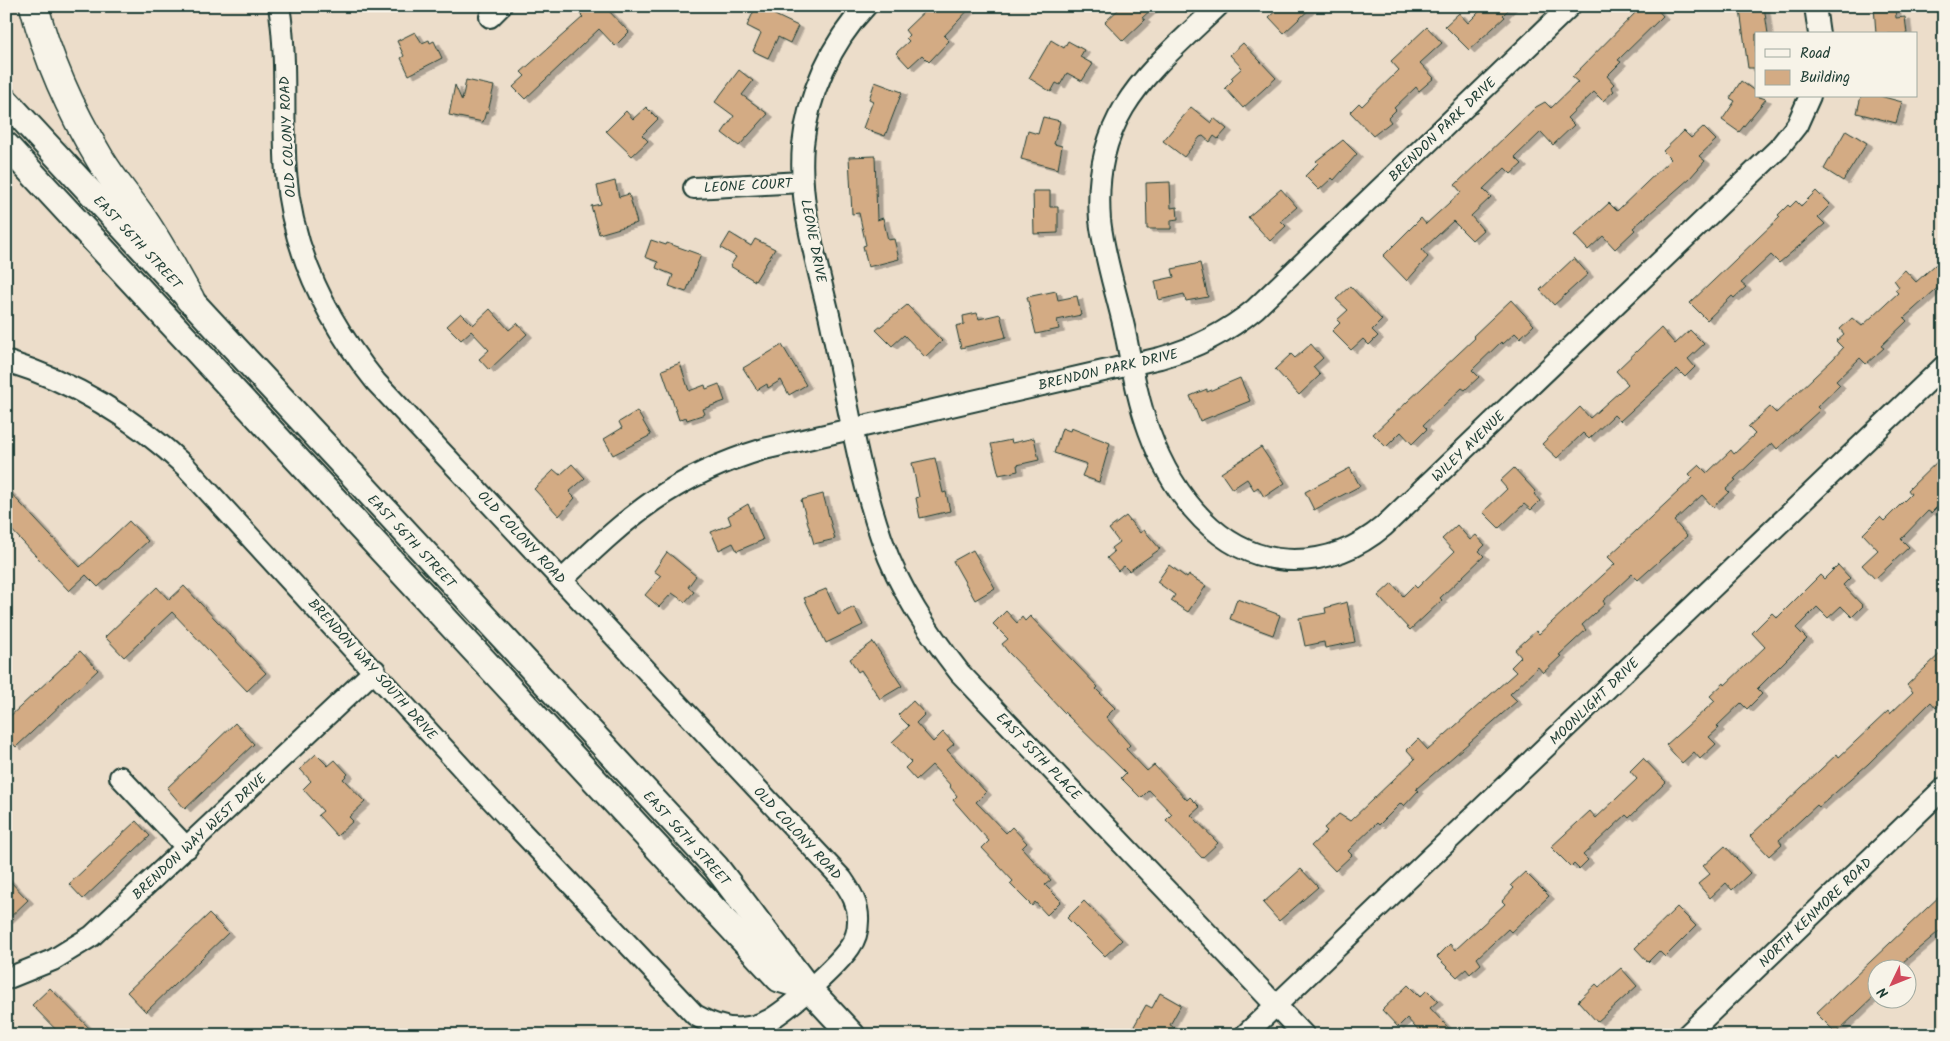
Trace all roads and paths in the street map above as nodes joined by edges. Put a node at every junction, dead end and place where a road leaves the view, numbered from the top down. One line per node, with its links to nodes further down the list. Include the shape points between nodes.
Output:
1 (34, 6): 13 (highway, via 57,77 78,120 101,160 145,222)
2 (866, 6): 11 (street, LEONE DRIVE, via 841,38 817,87 804,138)
3 (1218, 6): 15 (street, WILEY AVENUE, via 1136,88 1115,122 1104,152 1098,190 1101,228)
4 (1570, 6): 15 (street, BRENDON PARK DRIVE, via 1243,319 1190,349)
5 (1816, 6): 7 (street)
6 (284, 10): 18 (street, OLD COLONY ROAD, via 289,198 302,255 321,299 340,333 376,382)
7 (1819, 32)
8 (1809, 98): 15 (street, WILEY AVENUE, via 1796,125 1778,149 1384,526 1345,551 1314,559 1268,557 1232,543 1201,520 1164,468 1154,446)
9 (6, 101): 13 (main road, EAST 56TH STREET)
10 (6, 145): 24 (main road, EAST 56TH STREET, via 779,979)
11 (802, 182): 12 (street, LEONE COURT); 17 (street, LEONE DRIVE, via 810,235)
12 (694, 188)
13 (190, 299): 24 (main road, EAST 56TH STREET, via 716,867)
14 (6, 361): 19 (street, BRENDON WAY SOUTH DRIVE, via 72,387 154,439 203,484)
15 (1132, 364): 17 (street, BRENDON PARK DRIVE)
16 (1944, 366): 25 (street, MOONLIGHT DRIVE)
17 (854, 428): 18 (street, BRENDON PARK DRIVE, via 735,457 682,481 632,514); 25 (street, EAST 55TH PLACE, via 882,539 909,600 933,637 975,689)
18 (562, 580): 24 (street, OLD COLONY ROAD, via 850,890 857,905 854,941)
19 (375, 670): 22 (street, BRENDON WAY WEST DRIVE); 26 (street, BRENDON WAY SOUTH DRIVE, via 483,791 689,1010)
20 (120, 777): 22 (street)
21 (1944, 788): 30 (street, NORTH KENMORE ROAD)
22 (187, 848): 23 (street, BRENDON WAY WEST DRIVE, via 92,936 60,957)
23 (6, 979)
24 (808, 988): 26 (street, OLD COLONY ROAD, via 778,1014 758,1024 736,1028); 27 (main road, EAST 56TH STREET)
25 (1276, 1005): 28 (street, MOONLIGHT DRIVE); 29 (street, EAST 55TH PLACE)
26 (706, 1021)
27 (852, 1035)
28 (1245, 1035)
29 (1304, 1035)
30 (1686, 1035)

